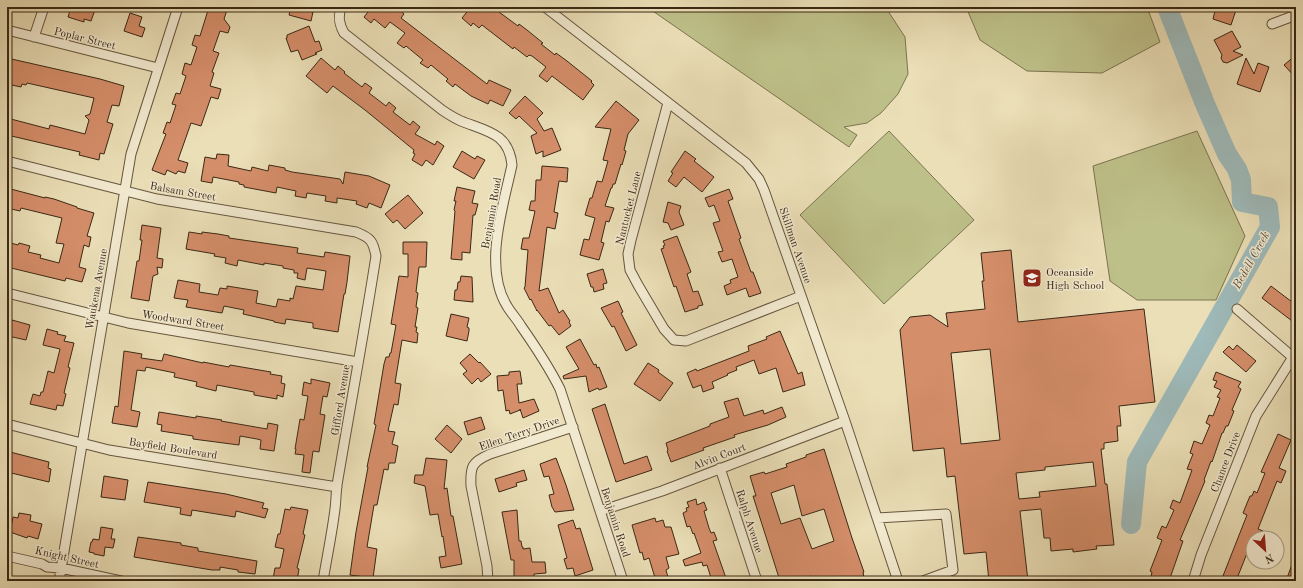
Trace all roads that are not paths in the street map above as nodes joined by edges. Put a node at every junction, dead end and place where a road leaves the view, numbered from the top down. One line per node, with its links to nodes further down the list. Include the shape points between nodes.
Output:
1 (44, 7): 8 (street)
2 (178, 7): 9 (street, Waukena Avenue)
3 (342, 7): 22 (street, Benjamin Road, via 339,14 340,26 344,33 442,110 459,120 496,134 507,145 512,165 496,250 499,286 507,306 553,374)
4 (545, 7): 10 (street, Skillman Avenue)
5 (1294, 18): 6 (street)
6 (1272, 24)
7 (7, 30): 8 (street, Poplar Street)
8 (34, 37): 9 (street, Poplar Street)
9 (158, 68): 12 (street, Waukena Avenue, via 131,154)
10 (668, 103): 15 (street, Skillman Avenue, via 746,163 758,179); 15 (street, Nantucket Lane, via 628,254 630,270 664,329 674,340 686,341)
11 (7, 161): 12 (street, Balsam Street)
12 (124, 191): 13 (street, Balsam Street, via 157,199); 17 (street, Waukena Avenue)
13 (356, 232): 19 (street, Gifford Avenue, via 367,236 374,244 376,256)
14 (7, 293): 17 (street, Woodward Street)
15 (801, 296): 20 (street, Skillman Avenue)
16 (1237, 309): 18 (street)
17 (103, 317): 19 (street, Woodward Street); 23 (street, Waukena Avenue)
18 (1294, 358): 38 (street, Chance Drive, via 1256,416)
19 (358, 362): 25 (street, Gifford Avenue)
20 (845, 421): 24 (street, Alvin Court); 27 (street, Skillman Avenue)
21 (7, 424): 23 (street, Bayfield Boulevard)
22 (573, 427): 26 (street, Benjamin Road); 33 (street, Ellen Terry Drive, via 490,454 479,459 472,468 471,486)
23 (82, 443): 25 (street, Bayfield Boulevard, via 109,450); 29 (street, Waukena Avenue)
24 (720, 468): 26 (street, Alvin Court, via 662,491); 35 (street, Ralph Avenue)
25 (337, 487): 32 (street, Gifford Avenue)
26 (600, 511): 34 (street, Benjamin Road)
27 (877, 518): 36 (street, Skillman Avenue); 37 (street, via 946,514 952,570)
28 (7, 556): 29 (street, Knight Street)
29 (61, 568): 30 (street, Waukena Avenue); 31 (street, Knight Street)
30 (59, 581)
31 (121, 581)
32 (323, 581)
33 (488, 581)
34 (623, 581)
35 (757, 581)
36 (898, 581)
37 (923, 581)
38 (1192, 581)

